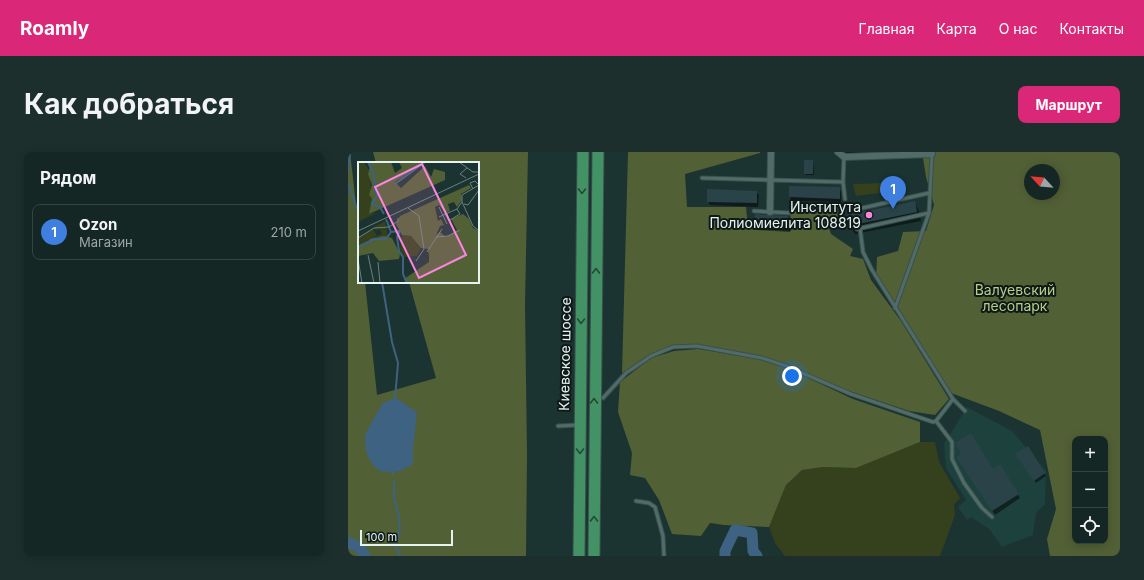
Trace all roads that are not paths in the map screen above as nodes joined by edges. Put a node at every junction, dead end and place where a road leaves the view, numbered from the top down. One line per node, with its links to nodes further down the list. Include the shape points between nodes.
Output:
1 (583, 152): 22 (highway, Киевское шоссе, one-way to 22)
2 (598, 152): 27 (highway, one-way to 2)
3 (771, 152): 8 (street)
4 (838, 152): 6 (street)
5 (932, 153): 6 (street); 10 (lane)
6 (844, 157): 9 (lane)
7 (702, 178): 8 (lane)
8 (770, 180): 9 (lane); 14 (street)
9 (843, 182): 11 (lane)
10 (929, 193): 12 (lane); 16 (lane)
11 (845, 199)
12 (858, 209)
13 (754, 211): 14 (lane)
14 (770, 212): 15 (lane)
15 (790, 213)
16 (929, 213): 17 (lane); 17 (lane, via 859,229 863,252)
17 (895, 308): 19 (lane)
18 (603, 398): 21 (lane, via 626,373 651,356 673,347 697,346 762,358 851,394)
19 (953, 399): 20 (lane); 21 (lane)
20 (965, 411)
21 (936, 421): 25 (lane, via 952,442 952,459 964,483)
22 (579, 424): 23 (lane); 26 (highway, Киевское шоссе, one-way to 26)
23 (558, 426)
24 (636, 501): 28 (lane, via 655,506 663,536)
25 (992, 517)
26 (578, 556)
27 (594, 556)
28 (664, 556)

